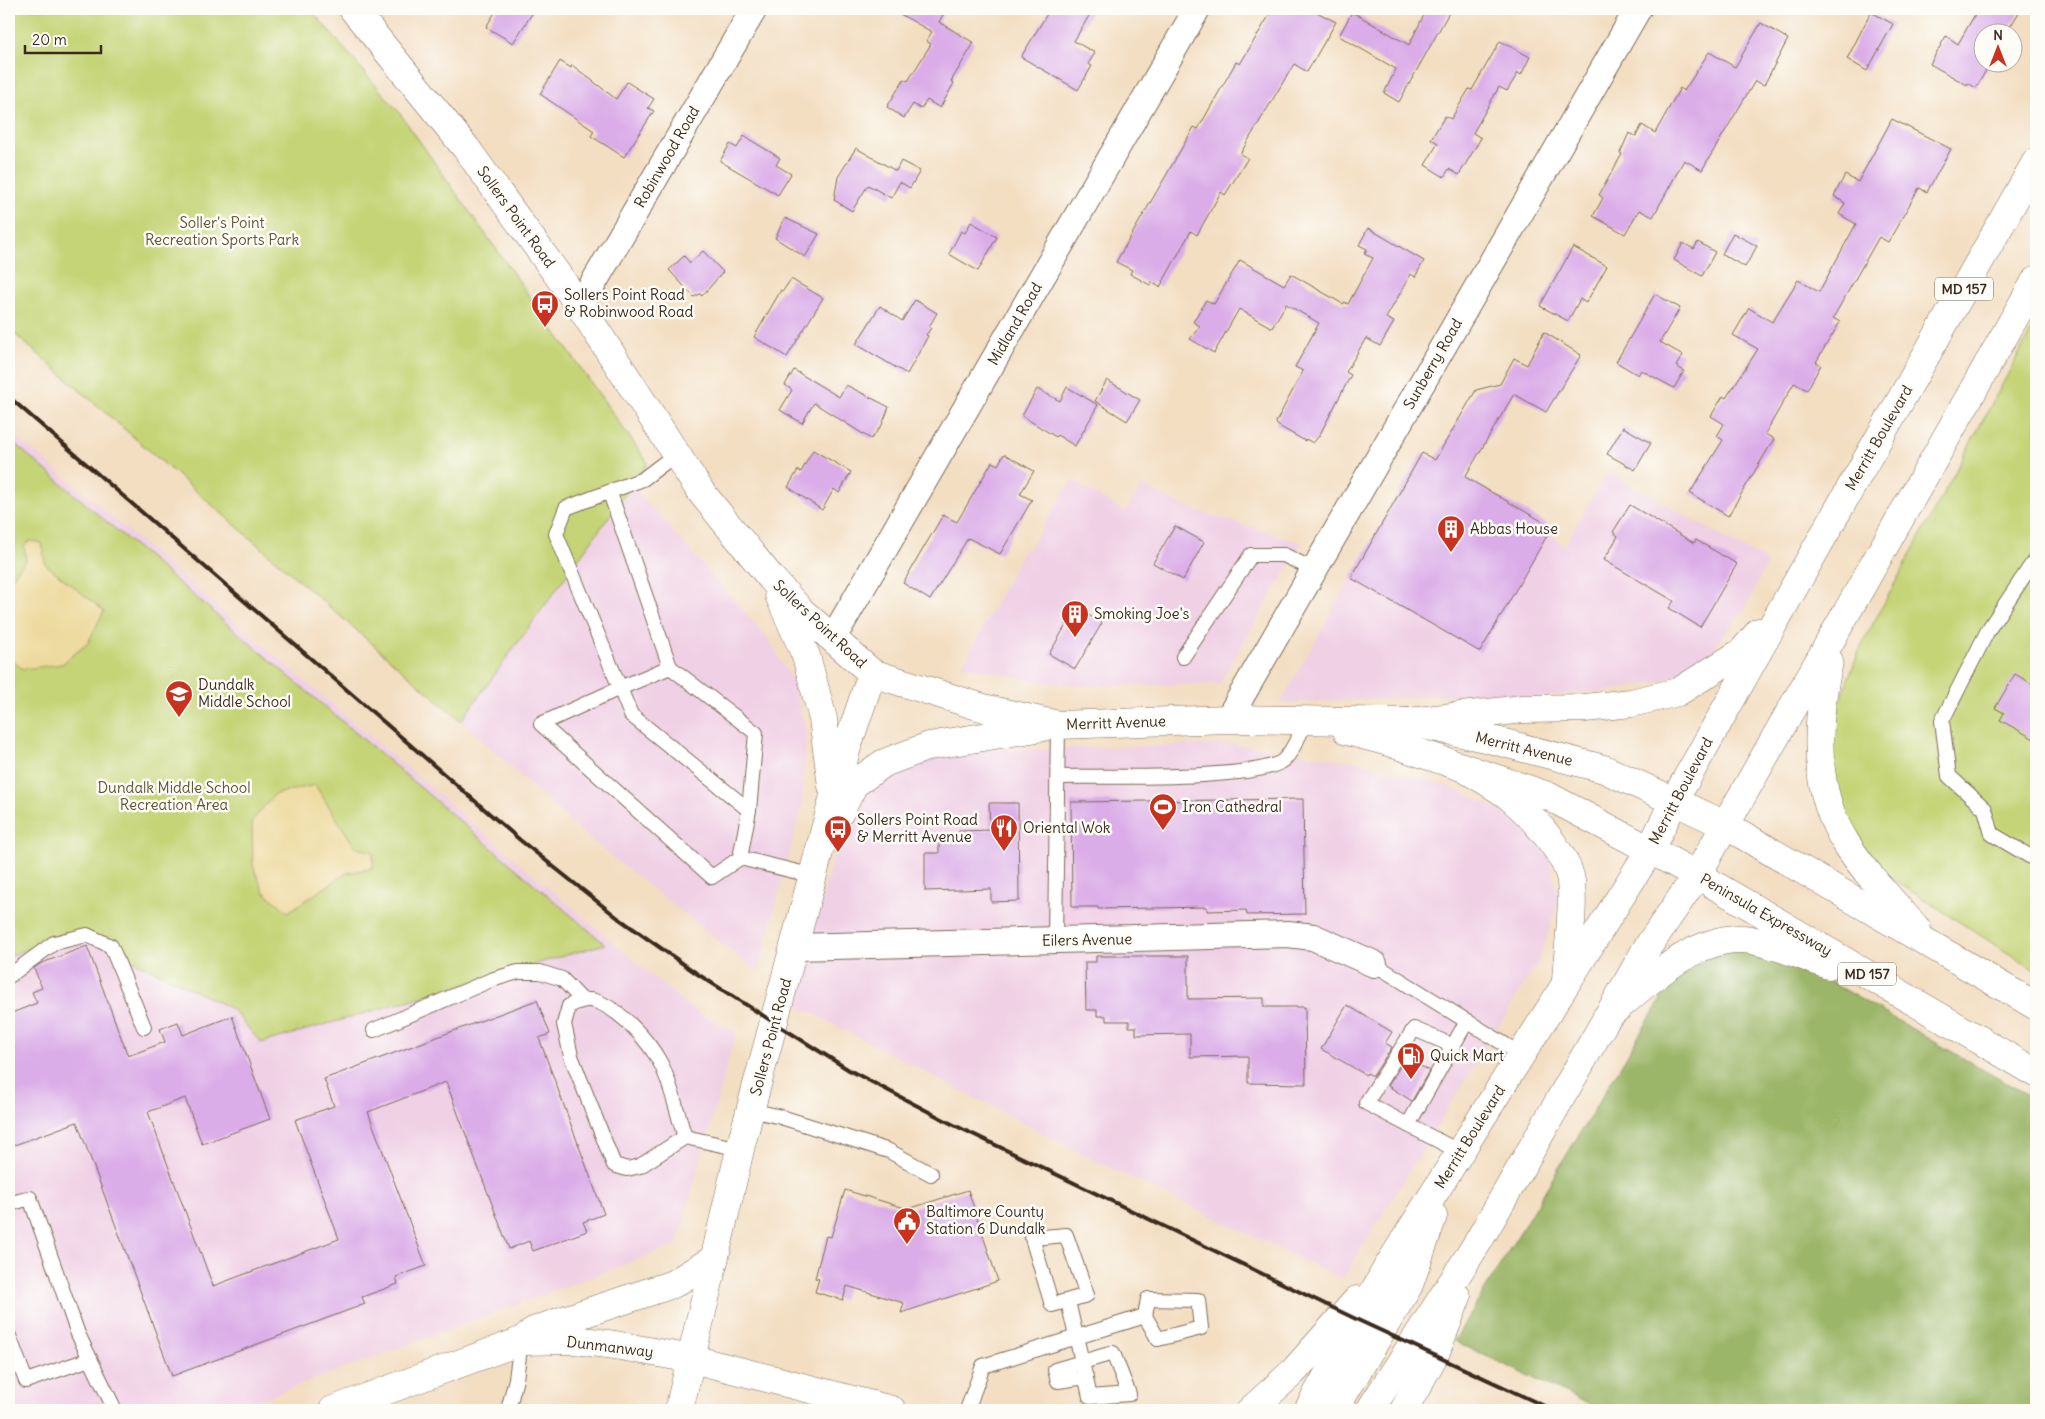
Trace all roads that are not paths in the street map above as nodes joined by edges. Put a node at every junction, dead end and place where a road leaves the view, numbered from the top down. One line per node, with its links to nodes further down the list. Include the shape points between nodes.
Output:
1 (354, 9): 7 (main road, Sollers Point Road, via 466,148)
2 (754, 9): 7 (street, Robinwood Road)
3 (1197, 9): 14 (street, Midland Road)
4 (1638, 9): 11 (street, Sunberry Road)
5 (2036, 162): 13 (main road, Merritt Boulevard / MD 157)
6 (2036, 280): 15 (main road)
7 (580, 306): 8 (main road, Sollers Point Road)
8 (676, 454): 9 (lane, via 643,479); 12 (main road, Sollers Point Road, via 701,492)
9 (610, 493): 17 (lane); 19 (lane, via 566,508 556,534)
10 (2036, 558): 33 (lane, via 1988,630 1942,721 1949,776 1984,809 1992,834)
11 (1314, 570): 16 (lane, via 1284,555 1251,555); 20 (street, Sunberry Road)
12 (771, 578): 14 (main road, Sollers Point Road, via 801,611); 26 (main road, via 806,656 823,720)
13 (1788, 598): 22 (main road, via 1742,652 1678,692 1631,703 1523,709); 27 (main road, Merritt Boulevard / MD 157)
14 (833, 638): 18 (main road, Sollers Point Road)
15 (1833, 639): 29 (main road); 38 (main road, via 1818,727 1818,750 1831,812 1845,842 1872,878)
16 (1183, 657)
17 (670, 667): 19 (lane); 28 (lane, via 756,733)
18 (872, 674): 23 (main road, Merritt Avenue); 26 (main road, Sollers Point Road, via 847,747)
19 (620, 688): 28 (lane, via 631,715); 32 (lane, via 541,724 712,877)
20 (1228, 719): 21 (main road, Merritt Avenue); 23 (main road, Merritt Avenue)
21 (1307, 720): 22 (main road, Merritt Avenue); 24 (main road, Merritt Avenue); 25 (lane, via 1284,760 1266,769 1232,774)
22 (1409, 722): 27 (main road, Merritt Avenue, via 1604,769)
23 (1058, 725): 25 (lane); 30 (main road, via 929,746 884,763 854,784)
24 (1462, 767): 31 (main road, Merritt Avenue, via 1548,796); 41 (main road, via 1510,797 1551,842 1565,863 1570,879 1571,915)
25 (1058, 776): 36 (lane)
26 (834, 798): 30 (main road, Sollers Point Road)
27 (1674, 801): 29 (main road); 31 (main road, Merritt Boulevard / MD 157)
28 (749, 810): 32 (lane)
29 (1727, 826): 34 (main road); 38 (main road)
30 (822, 847): 35 (main road, Sollers Point Road)
31 (1650, 850): 34 (main road, Peninsula Expressway / MD 157); 41 (main road, Merritt Boulevard)
32 (740, 858): 35 (lane)
33 (2036, 860)
34 (1697, 875): 42 (main road, Peninsula Expressway / MD 157); 45 (main road, via 1647,948)
35 (814, 876): 37 (main road, Sollers Point Road)
36 (1055, 940): 37 (street, Eilers Avenue); 39 (street, Eilers Avenue, via 1288,934 1313,937)
37 (795, 947): 52 (main road, Sollers Point Road)
38 (1935, 948): 44 (main road)
39 (1374, 964): 46 (lane)
40 (9, 976): 47 (lane, via 54,943 87,935 111,946)
41 (1565, 985): 50 (main road, Merritt Boulevard)
42 (1887, 985): 45 (main road, via 1751,940 1729,940 1697,950 1668,967); 51 (main road, Peninsula Expressway / MD 157)
43 (582, 1000): 48 (lane, via 562,979 540,972 518,972 491,980); 54 (lane, via 594,1000 610,1008 642,1035 661,1064); 54 (lane, via 569,1006 564,1024 571,1056 614,1165 627,1169 640,1166)
44 (2036, 1006)
45 (1606, 1018): 59 (main road)
46 (1467, 1021): 49 (lane); 50 (lane)
47 (144, 1026)
48 (374, 1030)
49 (1454, 1046): 53 (lane); 53 (lane, via 1414,1029 1366,1103)
50 (1522, 1055): 56 (main road, Merritt Boulevard)
51 (2036, 1073)
52 (751, 1110): 55 (main road, Sollers Point Road); 57 (lane, via 781,1116 889,1151)
53 (1408, 1125): 56 (lane)
54 (684, 1137): 55 (lane)
55 (740, 1149): 60 (main road, Sollers Point Road)
56 (1456, 1159): 61 (main road, Merritt Boulevard); 79 (main road, via 1409,1285)
57 (931, 1174)
58 (9, 1204): 67 (lane, via 30,1198 78,1334)
59 (1478, 1242): 80 (main road); 81 (main road, via 1435,1354)
60 (714, 1259): 66 (main road, via 673,1284 534,1331); 68 (main road, Sollers Point Road)
61 (1387, 1268): 77 (main road, via 1293,1372); 78 (main road, Merritt Boulevard)
62 (1068, 1301): 62 (lane, via 1088,1295 1066,1235 1032,1238 1052,1305); 65 (lane)
63 (1145, 1316): 65 (lane)
64 (9, 1336): 67 (lane, via 26,1380)
65 (1076, 1337): 69 (lane); 76 (lane, via 983,1366)
66 (521, 1341): 68 (main road, Dunmanway, via 574,1340); 72 (main road, Dunmanway); 73 (lane)
67 (90, 1359): 71 (lane)
68 (692, 1359): 74 (main road, Sollers Point Road); 75 (main road, Dunmanway)
69 (1082, 1362): 70 (lane); 70 (lane, via 1055,1370 1058,1381); 70 (lane, via 1113,1353 1128,1394 1090,1397)
70 (1086, 1377)
71 (115, 1410)
72 (333, 1410)
73 (508, 1410)
74 (679, 1410)
75 (892, 1410)
76 (967, 1410)
77 (1251, 1410)
78 (1308, 1410)
79 (1334, 1410)
80 (1370, 1410)
81 (1404, 1410)

